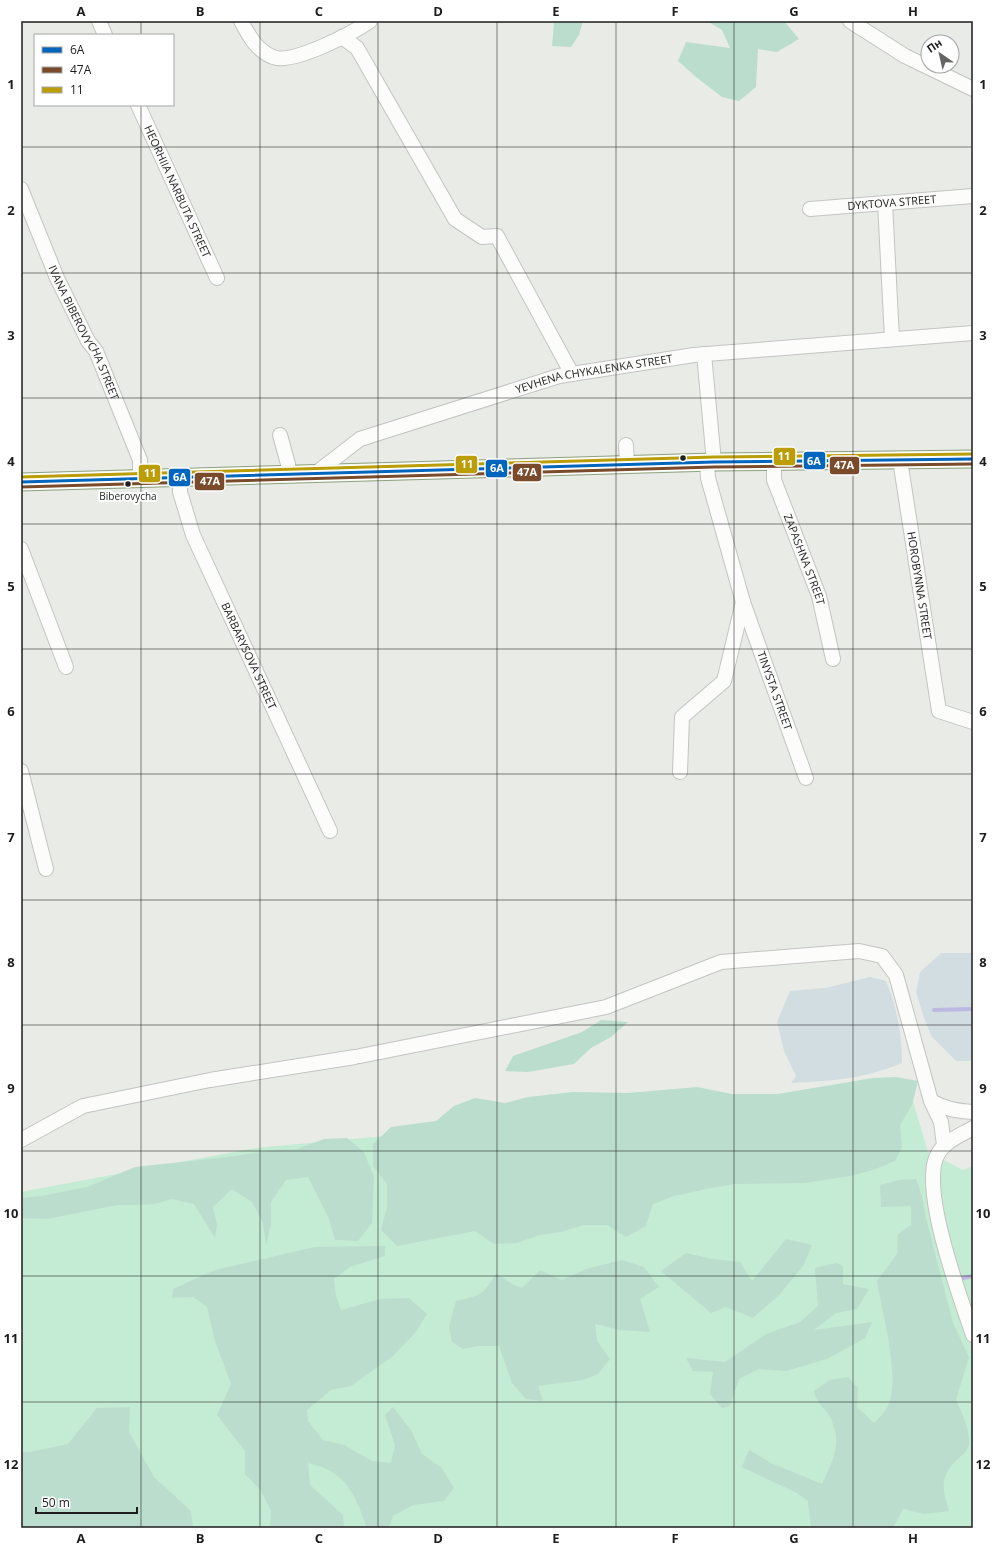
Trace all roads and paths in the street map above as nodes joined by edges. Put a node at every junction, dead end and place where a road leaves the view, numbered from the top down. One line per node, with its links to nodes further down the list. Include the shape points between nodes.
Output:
1 (99, 21): 5 (street)
2 (241, 21): 6 (street, via 259,49 274,58 297,57)
3 (370, 21): 6 (street)
4 (850, 21): 7 (street, via 905,56)
5 (105, 34)
6 (342, 37): 17 (street, via 357,48 455,219 482,237 497,236)
7 (973, 89)
8 (138, 106): 13 (street, HEORHIIA NARBUTA STREET)
9 (21, 188): 28 (street, IVANA BIBEROVYCHA STREET, via 57,278 96,352 140,460)
10 (973, 196): 11 (street, DYKTOVA STREET)
11 (885, 203): 12 (street, DYKTOVA STREET); 15 (street)
12 (810, 209)
13 (217, 278)
14 (973, 333): 15 (street, YEVHENA CHYKALENKA STREET)
15 (892, 339): 16 (street, YEVHENA CHYKALENKA STREET)
16 (704, 354): 17 (street, YEVHENA CHYKALENKA STREET); 23 (street, TINYSTA STREET)
17 (572, 374): 25 (street, YEVHENA CHYKALENKA STREET, via 360,439)
18 (280, 435): 26 (street)
19 (626, 445): 24 (street)
20 (973, 459): 21 (main road)
21 (900, 460): 22 (main road); 34 (street, HOROBYNNA STREET, via 939,711)
22 (774, 461): 23 (main road); 32 (street, ZAPASHNA STREET, via 774,480 819,596)
23 (711, 462): 24 (main road); 31 (street, TINYSTA STREET, via 708,478)
24 (627, 464): 25 (main road)
25 (316, 473): 26 (main road)
26 (289, 474): 27 (main road)
27 (180, 477): 28 (main road); 38 (street, BARBARYSOVA STREET, via 180,492 193,535)
28 (140, 478): 29 (main road)
29 (21, 482)
30 (21, 549): 33 (street)
31 (743, 602): 36 (street, TINYSTA STREET, via 724,681 682,717); 37 (street, TINYSTA STREET)
32 (833, 659)
33 (66, 667)
34 (973, 722)
35 (21, 771): 39 (street)
36 (680, 772)
37 (806, 778)
38 (330, 831)
39 (46, 869)
40 (931, 1101): 41 (street, via 942,1107); 43 (street, via 896,975 882,956 859,952 721,962 606,1007 358,1057 210,1080 83,1106); 44 (street, via 941,1122)
41 (973, 1112)
42 (973, 1128): 44 (street)
43 (21, 1140)
44 (944, 1145): 45 (street, via 936,1158 933,1173 935,1198 945,1251)
45 (973, 1335)

